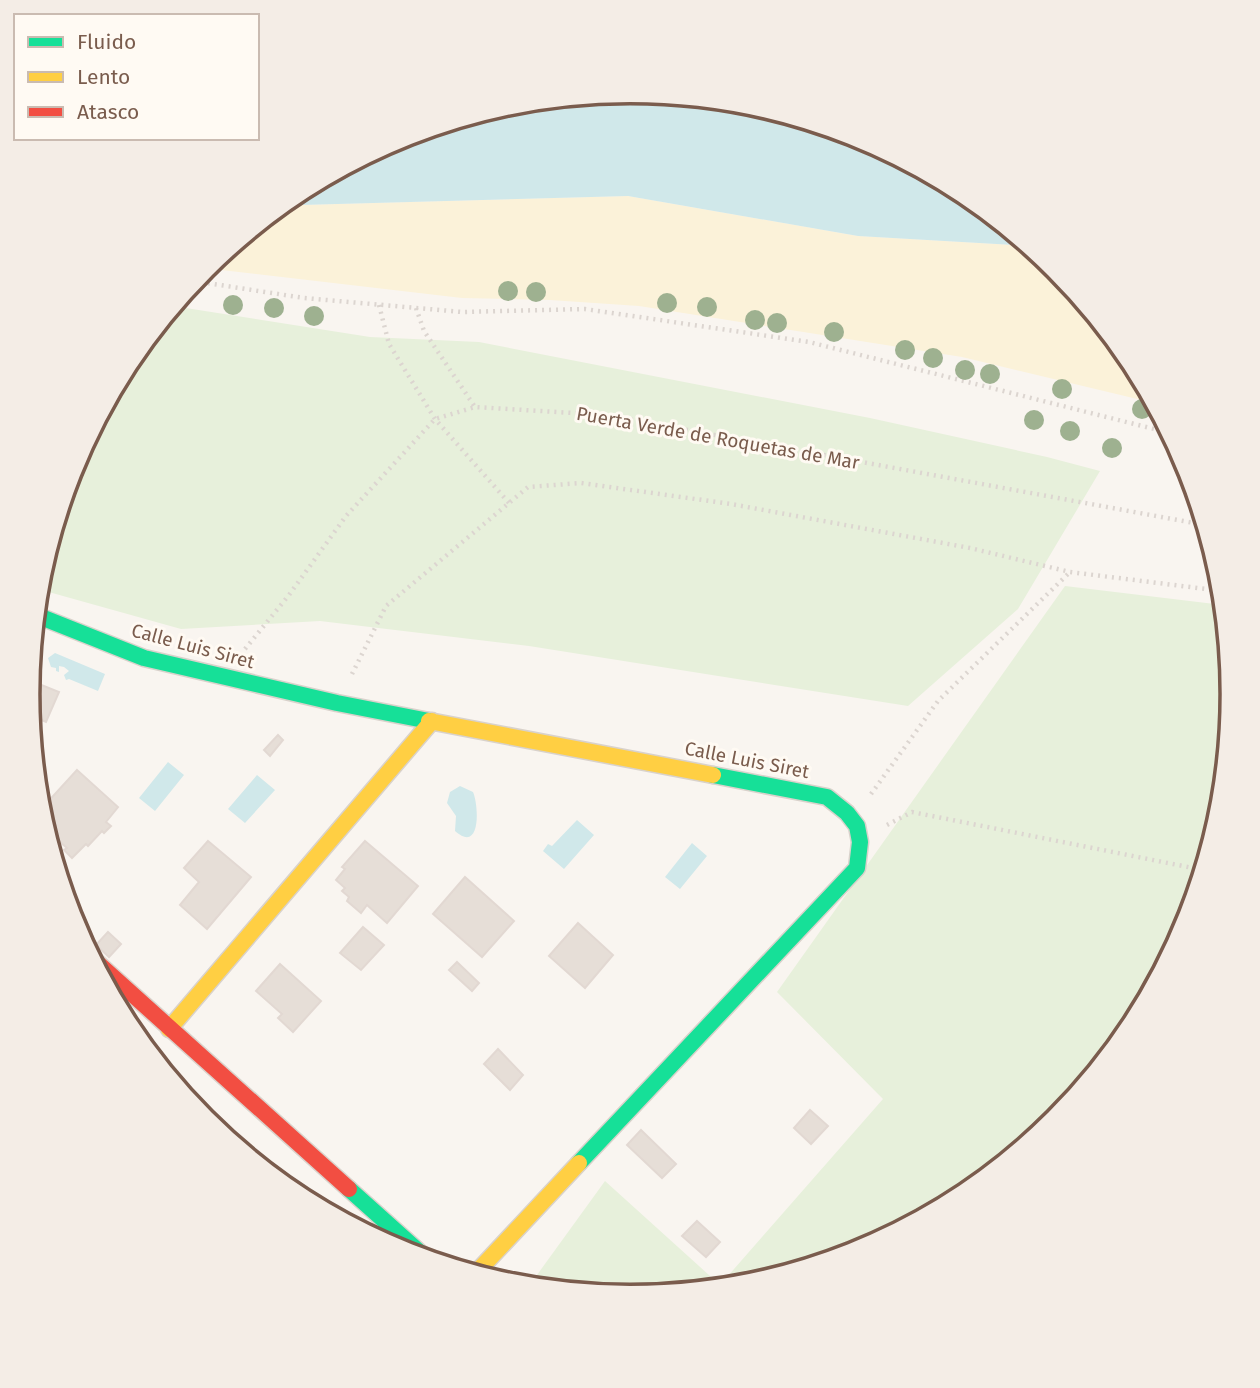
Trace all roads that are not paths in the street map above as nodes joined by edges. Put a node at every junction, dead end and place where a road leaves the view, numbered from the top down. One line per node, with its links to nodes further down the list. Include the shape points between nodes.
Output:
1 (45, 619): 2 (street, Calle Luis Siret, via 144,658)
2 (432, 721): 4 (street); 6 (street, Calle Luis Siret, via 827,797 853,818 862,838 857,869)
3 (113, 977): 4 (street)
4 (169, 1029): 5 (street)
5 (405, 1239)
6 (483, 1265)

